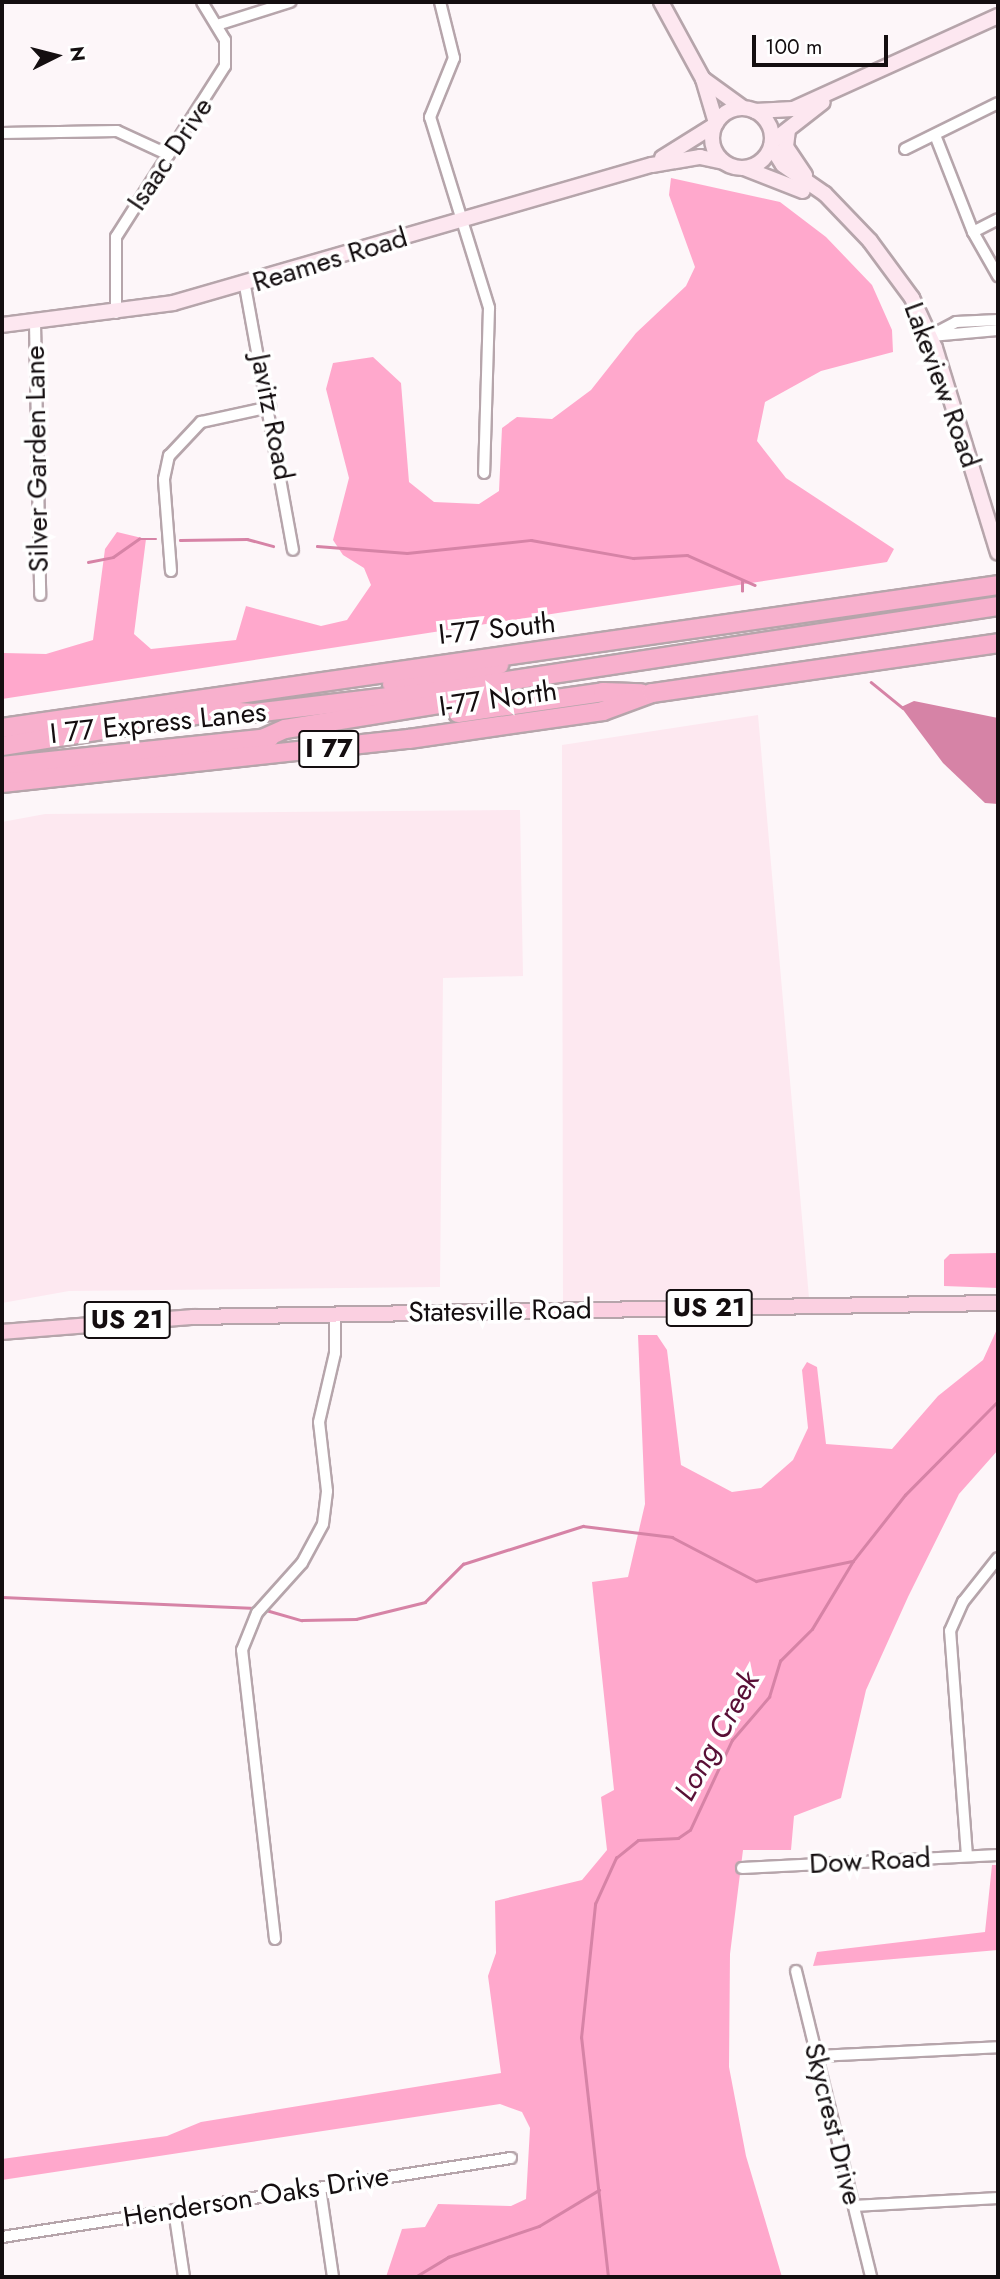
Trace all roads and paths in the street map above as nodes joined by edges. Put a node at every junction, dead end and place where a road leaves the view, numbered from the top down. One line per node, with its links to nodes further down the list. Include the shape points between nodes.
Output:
1 (202, 2): 6 (street, Isaac Drive)
2 (290, 2): 6 (street)
3 (440, 2): 24 (street, via 454,58 430,117)
4 (661, 2): 7 (main road)
5 (998, 16): 8 (main road)
6 (217, 26): 17 (street, Isaac Drive, via 227,50 225,66)
7 (703, 79): 10 (main road); 11 (main road)
8 (831, 94): 10 (main road, via 779,113); 12 (main road)
9 (998, 103): 14 (street)
10 (749, 110): 11 (main road); 15 (main road, via 768,123)
11 (715, 125): 18 (main road, via 712,145); 19 (main road, Reames Road)
12 (788, 130): 15 (main road); 21 (main road, via 792,159)
13 (2, 133): 17 (street, via 117,131)
14 (935, 135): 16 (street); 25 (street)
15 (772, 143): 20 (main road, via 762,160); 21 (main road, Lakeview Road, via 782,165)
16 (905, 149)
17 (169, 155): 28 (street, Isaac Drive, via 116,237)
18 (723, 162): 19 (main road, Reames Road, via 700,157); 20 (main road)
19 (652, 164): 24 (main road, Reames Road)
20 (743, 168): 22 (main road, Lakeview Road, via 774,175)
21 (814, 187): 22 (main road, Lakeview Road)
22 (829, 202): 33 (main road, Lakeview Road, via 890,264)
23 (998, 219): 25 (street)
24 (460, 220): 27 (main road, Reames Road); 35 (street, via 489,308)
25 (973, 232): 26 (street)
26 (998, 276)
27 (244, 286): 28 (main road, Reames Road); 34 (street, Javitz Road)
28 (116, 313): 30 (main road, Reames Road)
29 (998, 320): 33 (street, via 948,324)
30 (35, 323): 31 (main road, Reames Road); 40 (street, Silver Garden Lane)
31 (2, 325)
32 (998, 330): 33 (street)
33 (930, 336): 37 (main road, Lakeview Road)
34 (270, 407): 36 (street, Javitz Road); 38 (street, via 201,422 169,456 164,479)
35 (484, 472)
36 (293, 550)
37 (998, 553)
38 (171, 571)
39 (998, 585): 45 (highway, I-77 South / I 77)
40 (40, 595)
41 (998, 606): 42 (highway)
42 (972, 615): 43 (highway); 47 (highway, via 466,687 254,713); 49 (highway, via 285,729)
43 (998, 616)
44 (998, 643): 46 (highway, I-77 North / I 77)
45 (588, 645): 47 (highway, I 77 Express Lanes / I 77, via 454,674); 48 (highway, I-77 South / I 77, via 425,663)
46 (652, 693): 49 (highway, I 77 Express Lanes / I 77, via 603,692); 52 (highway, I-77 North / I 77, via 603,711 409,738)
47 (224, 711): 50 (highway, I 77 Express Lanes / I 77)
48 (2, 728)
49 (260, 740): 51 (highway, I 77 Express Lanes / I 77)
50 (2, 746)
51 (2, 766)
52 (2, 783)
53 (998, 1303): 54 (main road, Statesville Road / US 21)
54 (335, 1314): 55 (main road, Statesville Road / US 21); 60 (street, via 335,1353 319,1422 327,1492 323,1524 302,1563 257,1613 242,1650)
55 (2, 1332)
56 (998, 1558): 58 (street, via 963,1602 950,1631)
57 (998, 1855): 58 (street, Dow Road)
58 (967, 1856): 59 (street, Dow Road)
59 (742, 1868)
60 (275, 1940)
61 (796, 1971): 63 (street, Skycrest Drive)
62 (998, 2047): 63 (street)
63 (817, 2056): 67 (street, Skycrest Drive)
64 (511, 2158): 65 (street, Henderson Oaks Drive)
65 (320, 2188): 68 (street, Henderson Oaks Drive); 71 (street)
66 (998, 2198): 67 (street)
67 (854, 2206): 72 (street, Skycrest Drive)
68 (174, 2210): 69 (street, Henderson Oaks Drive); 70 (street)
69 (2, 2236)
70 (184, 2277)
71 (333, 2277)
72 (871, 2277)

